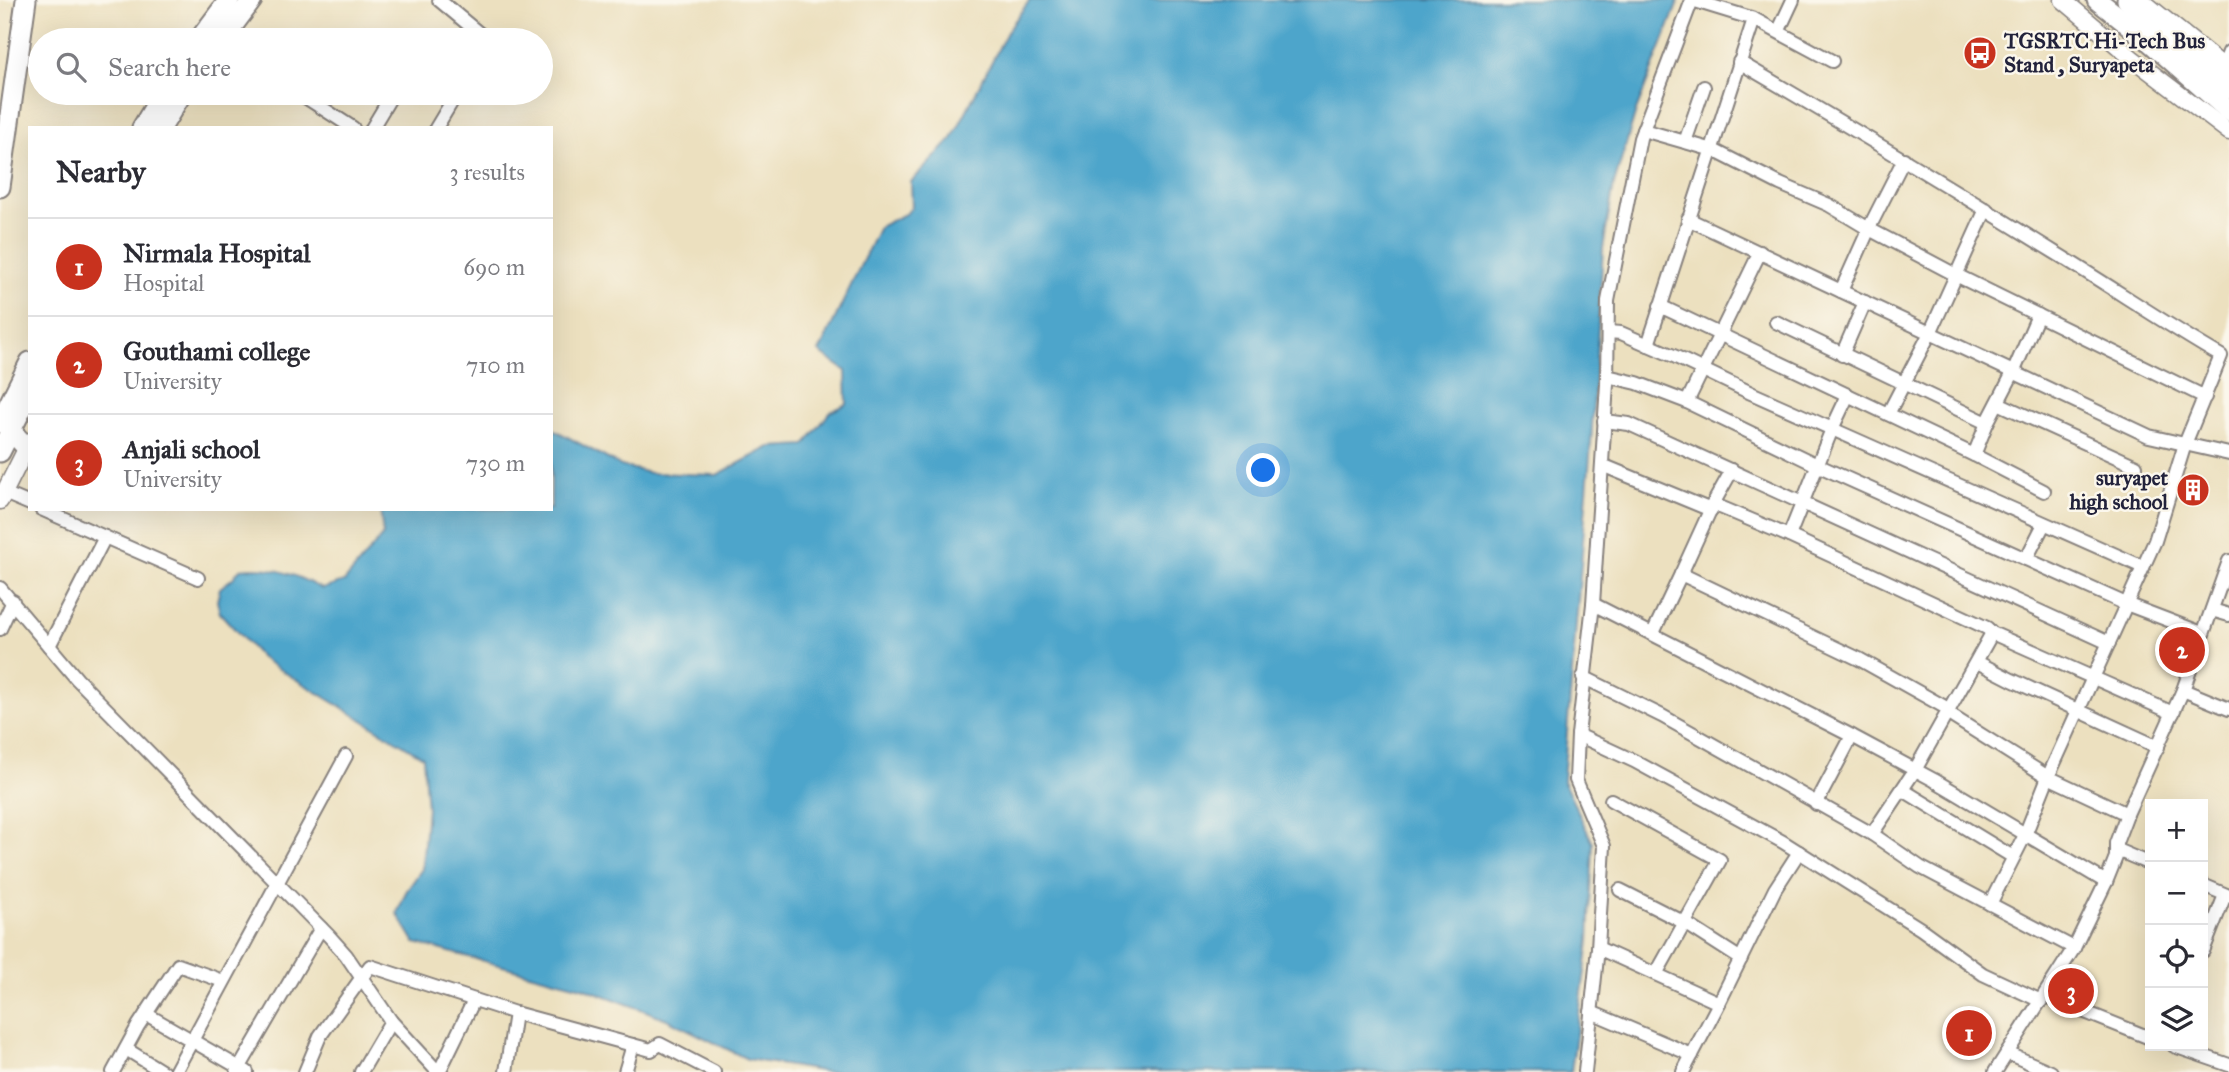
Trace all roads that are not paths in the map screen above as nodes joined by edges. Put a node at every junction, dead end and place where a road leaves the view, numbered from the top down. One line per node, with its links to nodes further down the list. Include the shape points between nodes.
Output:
1 (26, 0): 22 (highway)
2 (229, 0): 13 (highway)
3 (252, 0): 14 (highway)
4 (439, 0): 15 (street)
5 (1692, 0): 11 (street); 34 (street)
6 (1793, 0): 16 (street)
7 (2063, 0): 35 (main road)
8 (2097, 0): 28 (highway)
9 (2127, 0): 21 (highway)
10 (2141, 0): 19 (main road)
11 (1737, 6): 12 (street)
12 (1754, 19): 16 (street); 18 (street)
13 (208, 28)
14 (231, 28)
15 (472, 28)
16 (1779, 30): 17 (street)
17 (1832, 61)
18 (1739, 62): 37 (street); 38 (street)
19 (2227, 63)
20 (1704, 87): 36 (street)
21 (2229, 89)
22 (7, 90): 39 (highway)
23 (156, 105): 29 (highway)
24 (175, 105): 30 (highway)
25 (318, 105): 31 (street)
26 (386, 105): 32 (street)
27 (450, 105): 33 (street)
28 (2229, 111)
29 (143, 126)
30 (163, 126)
31 (350, 126)
32 (373, 126)
33 (437, 126)
34 (1643, 130): 36 (street); 51 (street, via 1608,301)
35 (2229, 132)
36 (1685, 142): 37 (street)
37 (1713, 150): 42 (street); 43 (street)
38 (1905, 159): 41 (street); 43 (street)
39 (2, 162): 40 (highway)
40 (0, 187)
41 (1986, 209): 45 (street); 65 (street, via 2221,356)
42 (1688, 219): 44 (street); 48 (street)
43 (1869, 229): 45 (street); 46 (street)
44 (1760, 252): 46 (street); 52 (street)
45 (1956, 275): 49 (street); 53 (street)
46 (1841, 291): 47 (street)
47 (1865, 302): 53 (street); 55 (street)
48 (1660, 306): 52 (street); 54 (street)
49 (2038, 315): 59 (street); 65 (street)
50 (1776, 322): 55 (street)
51 (1608, 332): 54 (street); 60 (street)
52 (1719, 333): 58 (street); 64 (street)
53 (1930, 333): 59 (street); 62 (street)
54 (1648, 345): 58 (street)
55 (1842, 355): 62 (street)
56 (28, 361): 61 (highway)
57 (28, 364): 71 (highway)
58 (1703, 369): 66 (street); 72 (street)
59 (2013, 373): 67 (street); 74 (street, via 2149,436)
60 (1607, 376): 66 (street); 69 (street)
61 (0, 382)
62 (1905, 385): 68 (street); 70 (street)
63 (28, 395): 71 (highway)
64 (1848, 395): 68 (street); 72 (street)
65 (2204, 397): 74 (street)
66 (1687, 402): 78 (street)
67 (1998, 403): 70 (street); 80 (street)
68 (1888, 414): 77 (street)
69 (1604, 421): 79 (street); 81 (street, via 1629,424)
70 (1987, 423): 77 (street)
71 (2, 425): 73 (highway); 75 (highway)
72 (1832, 429): 78 (street); 88 (street)
73 (28, 444): 83 (main road)
74 (2185, 444): 76 (street); 93 (street)
75 (0, 452)
76 (2229, 454)
77 (1974, 455): 82 (street)
78 (1817, 465): 84 (street); 91 (street)
79 (1602, 466): 86 (street); 98 (street)
80 (2136, 466)
81 (1732, 470): 84 (street); 86 (street)
82 (2043, 491)
83 (2, 497): 85 (street)
84 (1803, 503): 89 (street); 106 (street)
85 (28, 504)
86 (1712, 507): 89 (street); 94 (street)
87 (46, 511): 90 (street)
88 (2044, 524): 91 (street); 93 (street)
89 (1788, 536): 104 (street)
90 (104, 537): 95 (street); 107 (street)
91 (2026, 559): 99 (street)
92 (2229, 561): 100 (street)
93 (2143, 568): 99 (street)
94 (1681, 574): 103 (street); 114 (street, via 1858,659)
95 (198, 579)
96 (0, 588): 97 (street)
97 (13, 601): 102 (street); 107 (street)
98 (1592, 604): 103 (street); 109 (street)
99 (2126, 604): 105 (street); 106 (street)
100 (2212, 610): 101 (street); 105 (street)
101 (2229, 615)
102 (0, 629)
103 (1653, 633): 117 (street)
104 (1992, 633): 108 (street); 110 (street)
105 (2202, 633): 111 (street)
106 (2109, 643): 110 (street)
107 (49, 646): 132 (street)
108 (1977, 662): 113 (street); 114 (street)
109 (1583, 677): 116 (street); 124 (street, via 1662,716)
110 (2093, 679): 113 (street); 115 (street)
111 (2183, 690): 112 (street); 115 (street)
112 (2229, 709)
113 (2078, 710): 118 (street); 121 (street)
114 (1948, 711): 120 (street); 121 (street)
115 (2173, 713): 118 (street)
116 (1578, 735): 129 (street); 141 (street, via 1576,780 1604,846)
117 (1852, 736): 120 (street); 124 (street)
118 (2158, 747): 125 (street)
119 (346, 755): 132 (street)
120 (1915, 770): 122 (street); 127 (street)
121 (2048, 777): 125 (street); 127 (street)
122 (1903, 790): 126 (street); 130 (street)
123 (1611, 800): 138 (street, via 1720,860)
124 (1816, 804): 126 (street)
125 (2127, 814): 128 (street)
126 (1872, 834): 137 (street, via 1920,867)
127 (2025, 835): 130 (street); 133 (street)
128 (2117, 850): 131 (street); 133 (street)
129 (1799, 852): 143 (street); 147 (street, via 1983,974)
130 (2013, 857): 137 (street)
131 (2145, 862)
132 (276, 882): 139 (street); 146 (street)
133 (2106, 882): 142 (street)
134 (2208, 888): 136 (street)
135 (1620, 890): 138 (street)
136 (2227, 895): 140 (street)
137 (1990, 904): 142 (street)
138 (1685, 923): 143 (street); 144 (street)
139 (321, 928): 145 (street); 163 (street)
140 (2208, 939)
141 (1598, 948): 144 (street); 151 (street)
142 (2074, 948): 147 (street)
143 (1741, 959): 149 (street)
144 (1656, 974): 149 (street)
145 (360, 976): 148 (street, via 370,966); 153 (street); 167 (street, via 320,1036)
146 (223, 981): 152 (street, via 178,965); 155 (street)
147 (2043, 998): 154 (street); 159 (street)
148 (474, 1000): 150 (street); 169 (street)
149 (1719, 1003): 160 (street)
150 (515, 1013): 156 (street); 162 (street)
151 (1591, 1013): 160 (street); 172 (street)
152 (146, 1014): 155 (street); 157 (street)
153 (391, 1021): 168 (street); 169 (street)
154 (2145, 1036)
155 (192, 1041): 163 (street); 166 (street)
156 (633, 1045): 170 (street); 171 (street, via 651,1050 660,1044)
157 (126, 1049): 164 (street); 165 (street)
158 (2188, 1051): 161 (street)
159 (2007, 1053): 174 (street); 175 (street)
160 (1692, 1055): 173 (street)
161 (2229, 1065)
162 (510, 1070)
163 (242, 1071)
164 (113, 1072)
165 (163, 1072)
166 (175, 1072)
167 (305, 1072)
168 (361, 1072)
169 (439, 1072)
170 (625, 1072)
171 (714, 1072)
172 (1585, 1072)
173 (1683, 1072)
174 (1995, 1072)
175 (2052, 1072)

